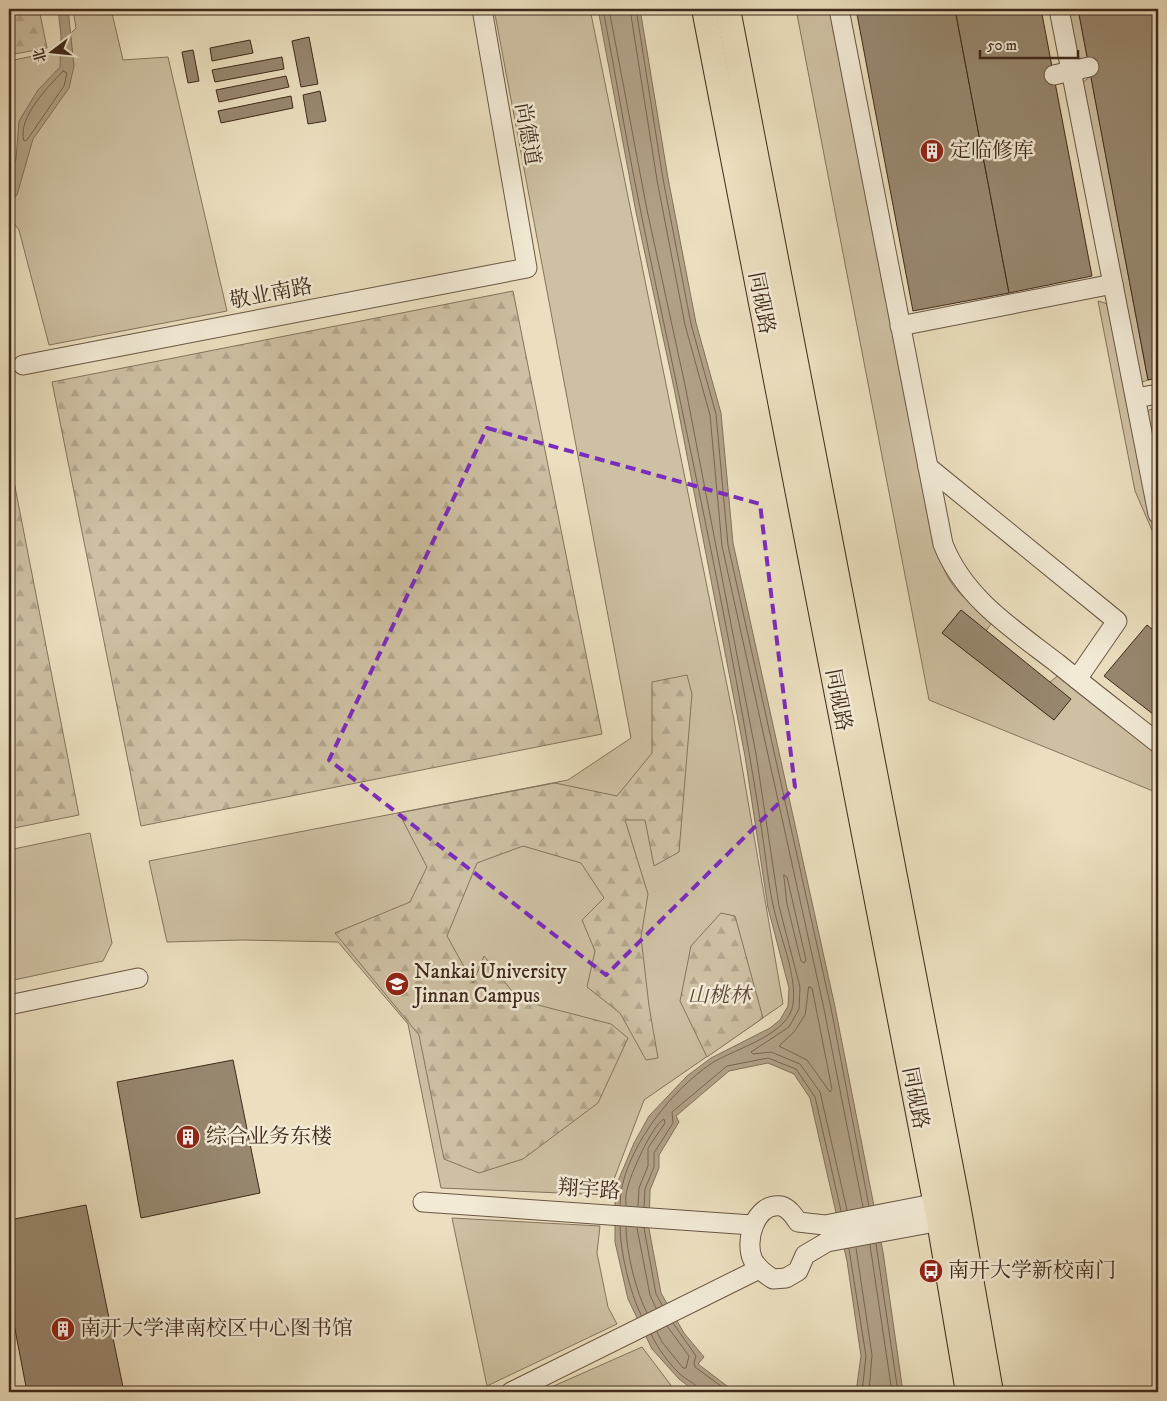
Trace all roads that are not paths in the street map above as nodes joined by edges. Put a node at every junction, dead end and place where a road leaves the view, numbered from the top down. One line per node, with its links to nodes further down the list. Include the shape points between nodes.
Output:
1 (482, 9): 6 (street, 尚德道)
2 (704, 9): 19 (main road, 同砚路)
3 (728, 9): 19 (main road, 同砚路)
4 (839, 9): 8 (street)
5 (1060, 9): 7 (street)
6 (527, 268): 9 (street, 敬业南路)
7 (1113, 284): 8 (street); 11 (street)
8 (900, 326): 12 (street)
9 (23, 365)
10 (1158, 394): 11 (street)
11 (1136, 398): 13 (street)
12 (928, 467): 14 (street, via 943,544 950,563 965,586 990,611); 14 (street, via 1117,621)
13 (1158, 514)
14 (1077, 679): 15 (street)
15 (1158, 743)
16 (138, 978): 17 (street)
17 (9, 1005)
18 (423, 1202): 21 (street, 翔宇路)
19 (948, 1210): 22 (street); 26 (main road, 同砚路); 27 (main road, 同砚路)
20 (798, 1222): 21 (street, via 790,1211 781,1206 762,1213); 22 (street); 23 (street)
21 (752, 1225): 24 (street, via 750,1249)
22 (826, 1234): 23 (street)
23 (804, 1255): 24 (street, via 798,1271 786,1278 773,1280)
24 (759, 1270): 25 (street)
25 (511, 1392)
26 (968, 1392)
27 (991, 1392)

